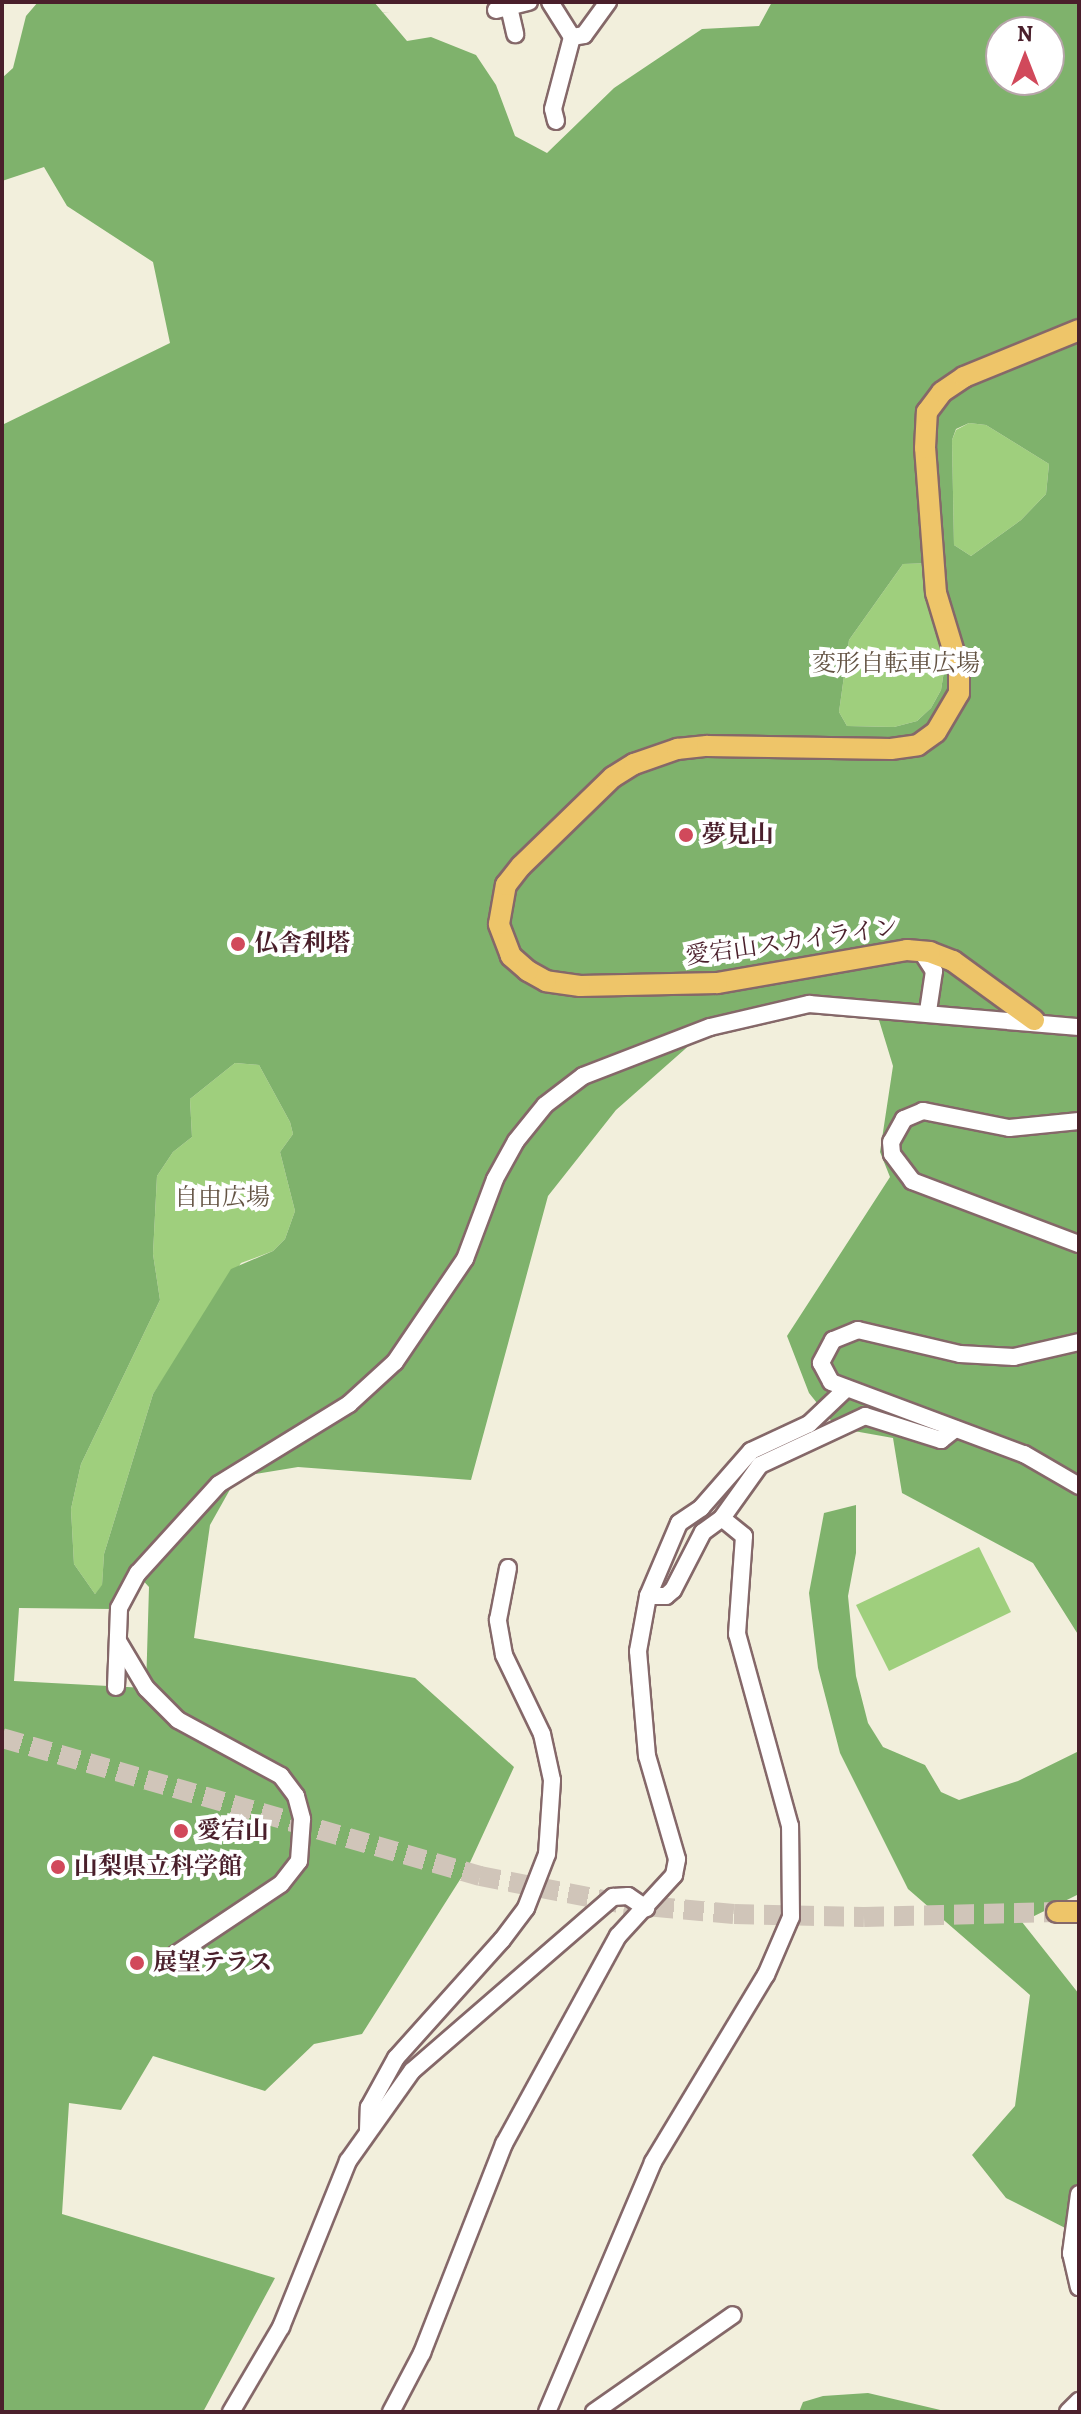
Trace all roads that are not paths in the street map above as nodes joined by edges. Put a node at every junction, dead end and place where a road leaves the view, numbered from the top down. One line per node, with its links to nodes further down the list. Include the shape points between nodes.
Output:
1 (529, 2): 4 (street, via 502,8)
2 (550, 2): 5 (street)
3 (608, 2): 5 (street, via 584,35)
4 (515, 34)
5 (572, 37): 6 (street, via 553,109)
6 (556, 121)
7 (1079, 330): 8 (main road, 愛宕山スカイライン, via 964,377 942,392 927,412 936,593 959,669 959,693 936,732 918,745 891,749 707,746 657,755 606,784 521,866 500,904 499,924 511,956 546,981 580,986 717,983)
8 (921, 951): 9 (street, via 934,971); 10 (main road, 愛宕山スカイライン, via 953,961)
9 (928, 1011): 10 (street); 21 (street, via 809,1004 766,1012 710,1027 583,1076 545,1105 495,1179 465,1259 395,1362 349,1404 219,1484 181,1522 138,1573 119,1608)
10 (1034, 1020): 11 (street, 愛宕山スカイライン)
11 (1079, 1027)
12 (1079, 1121): 13 (street, via 1009,1128 923,1111 904,1119 891,1142 900,1170 912,1181)
13 (1079, 1244)
14 (1079, 1342): 15 (street, via 1014,1357 960,1354 858,1330 842,1333 821,1363 831,1382)
15 (847, 1388): 16 (street); 20 (street, via 809,1424 751,1451 701,1508 679,1523)
16 (955, 1429): 17 (street, via 1024,1454); 18 (street, via 941,1440 865,1416 760,1465)
17 (1079, 1486)
18 (722, 1518): 20 (street, via 703,1532 673,1590 666,1596); 34 (street, via 744,1536 737,1634 790,1826 791,1917 766,1975 653,2162)
19 (508, 1568): 27 (street, via 498,1620 504,1655 542,1734 552,1780 547,1854 526,1908 396,2058 369,2107)
20 (648, 1596): 23 (street, via 638,1651 647,1756 677,1859 674,1875)
21 (118, 1641): 22 (street); 26 (street, via 146,1688 178,1720 281,1776 296,1796 302,1819 299,1861 281,1884)
22 (116, 1687)
23 (646, 1908): 27 (street, via 628,1896 613,1897 429,2054); 33 (street, via 618,1936 504,2144 422,2353)
24 (1057, 1912): 25 (main road)
25 (1079, 1912)
26 (175, 1955)
27 (368, 2130): 32 (street, via 341,2176 281,2327)
28 (1079, 2194): 29 (street, via 1071,2253)
29 (1079, 2287)
30 (733, 2315): 35 (street)
31 (1079, 2401): 36 (street)
32 (231, 2412)
33 (391, 2412)
34 (547, 2412)
35 (594, 2412)
36 (1068, 2412)

